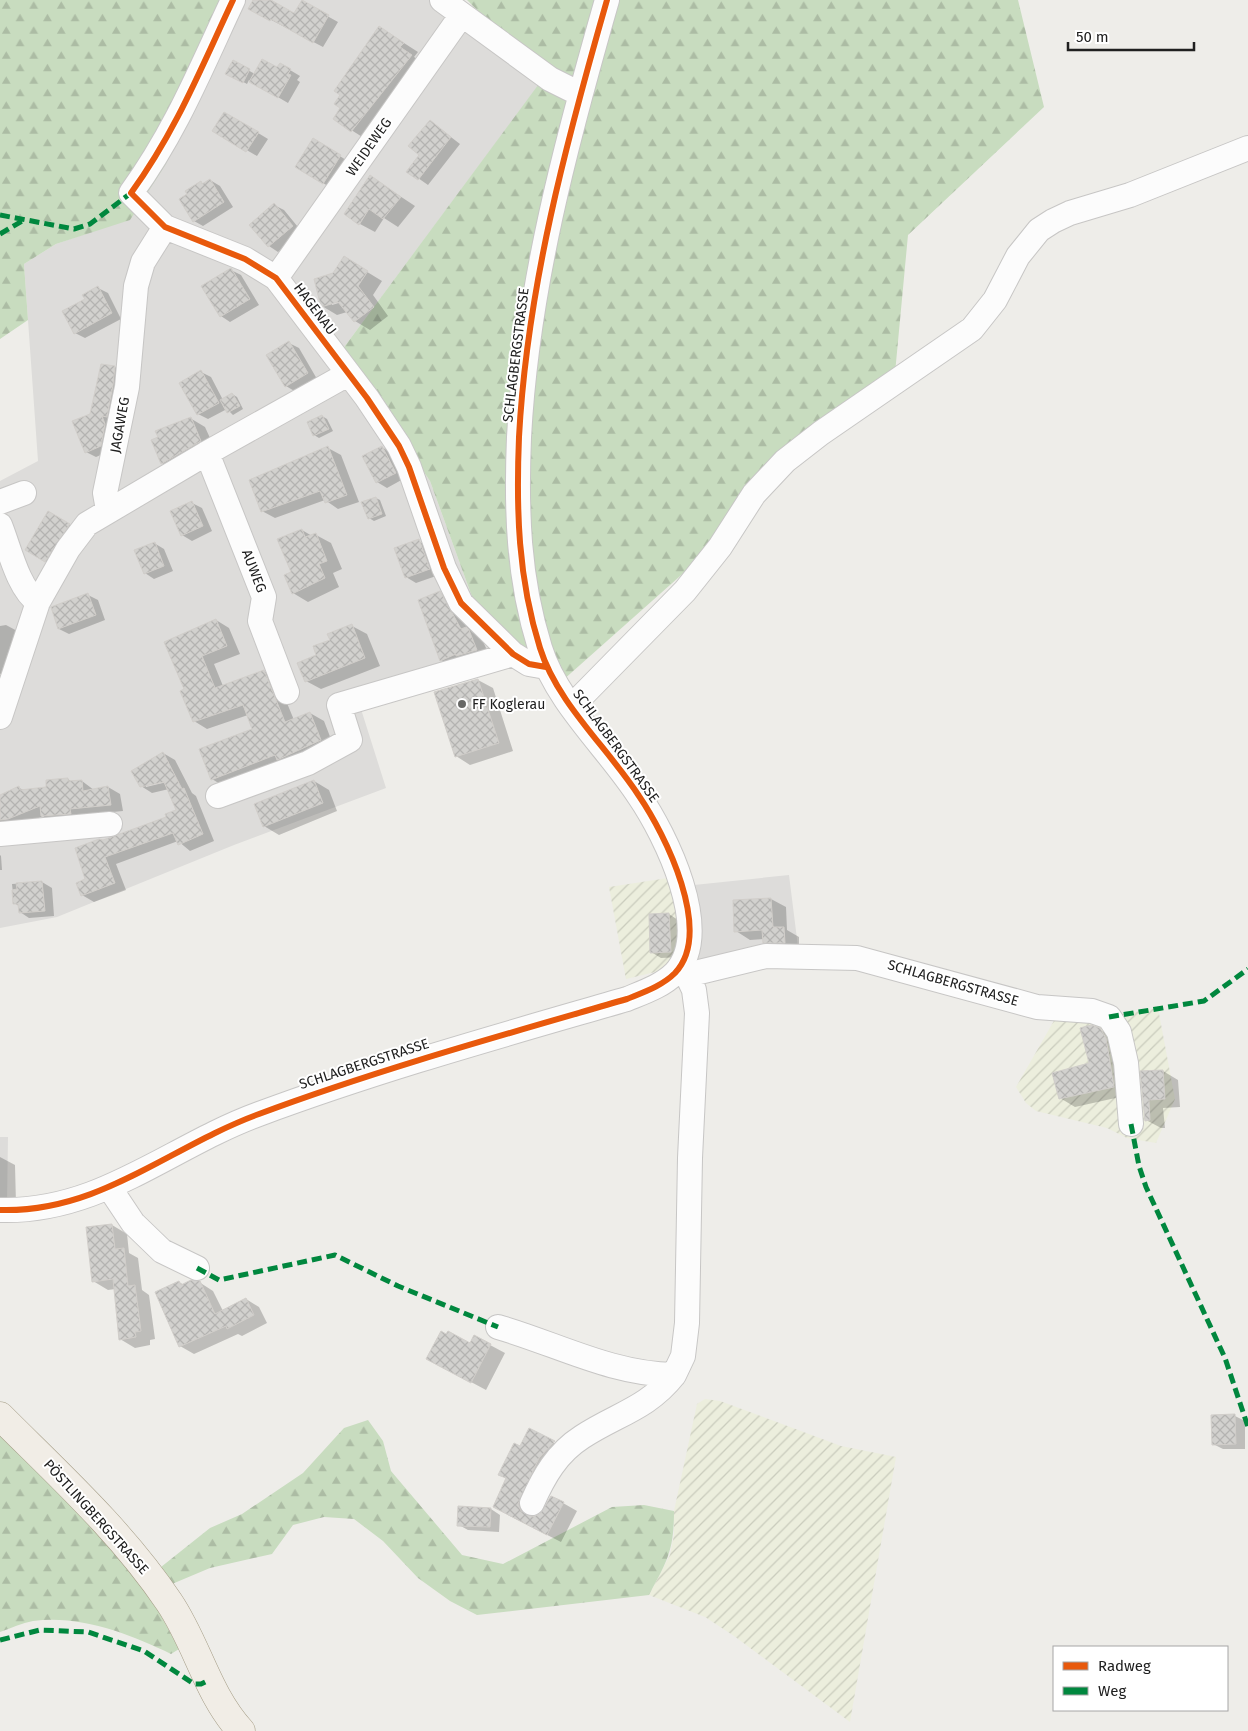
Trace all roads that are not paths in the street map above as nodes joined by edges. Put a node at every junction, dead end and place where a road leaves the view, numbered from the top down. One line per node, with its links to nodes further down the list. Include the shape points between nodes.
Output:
1 (233, 0): 7 (street, HAGENAU, via 181,114 152,165 131,193)
2 (442, 0): 4 (street)
3 (607, 0): 5 (street, SCHLAGBERGSTRASSE)
4 (461, 16): 5 (street, via 550,79); 8 (street, WEIDEWEG)
5 (580, 94): 17 (street, SCHLAGBERGSTRASSE, via 547,229 532,311 522,397 517,492 519,540 523,581)
6 (1248, 148): 19 (street, via 1130,195 1070,214 1039,230 1018,256 995,300 972,329 784,461 754,494 720,547 685,591)
7 (165, 227): 8 (street, HAGENAU, via 245,260); 13 (street, JAGAWEG, via 144,262 136,286 127,387 105,493)
8 (276, 278): 9 (street, HAGENAU)
9 (348, 374): 10 (street); 16 (street, HAGENAU, via 399,446 453,589 472,616)
10 (207, 453): 13 (street); 18 (street, AUWEG, via 264,597 260,621)
11 (24, 492): 12 (street)
12 (0, 502)
13 (108, 510): 15 (street, via 93,519 79,534)
14 (0, 524): 15 (street, via 24,586)
15 (38, 602): 20 (street)
16 (513, 654): 17 (street, HAGENAU, via 529,664); 21 (street, via 339,705 350,740 308,763)
17 (546, 667): 19 (street, SCHLAGBERGSTRASSE)
18 (287, 692)
19 (572, 706): 24 (street, SCHLAGBERGSTRASSE, via 640,797 681,881 690,922)
20 (0, 717)
21 (218, 796)
22 (110, 824): 23 (street)
23 (0, 834)
24 (682, 973): 25 (street, SCHLAGBERGSTRASSE, via 766,956 857,958 1036,1007 1092,1011 1108,1017 1119,1032 1126,1063); 26 (street, SCHLAGBERGSTRASSE, via 627,999 430,1056 257,1114 196,1141); 30 (street, via 694,990 697,1014 688,1288 683,1356)
25 (1131, 1124)
26 (109, 1187): 27 (street, SCHLAGBERGSTRASSE, via 64,1204); 28 (street, via 133,1223 162,1251)
27 (0, 1210)
28 (197, 1268)
29 (498, 1327): 30 (street, via 598,1363 655,1375)
30 (674, 1375): 32 (street, via 650,1400 569,1447 546,1472)
31 (0, 1416): 33 (main road, PÖSTLINGBERGSTRASSE, via 138,1559 170,1603 207,1681 229,1718)
32 (532, 1503)
33 (241, 1731)

